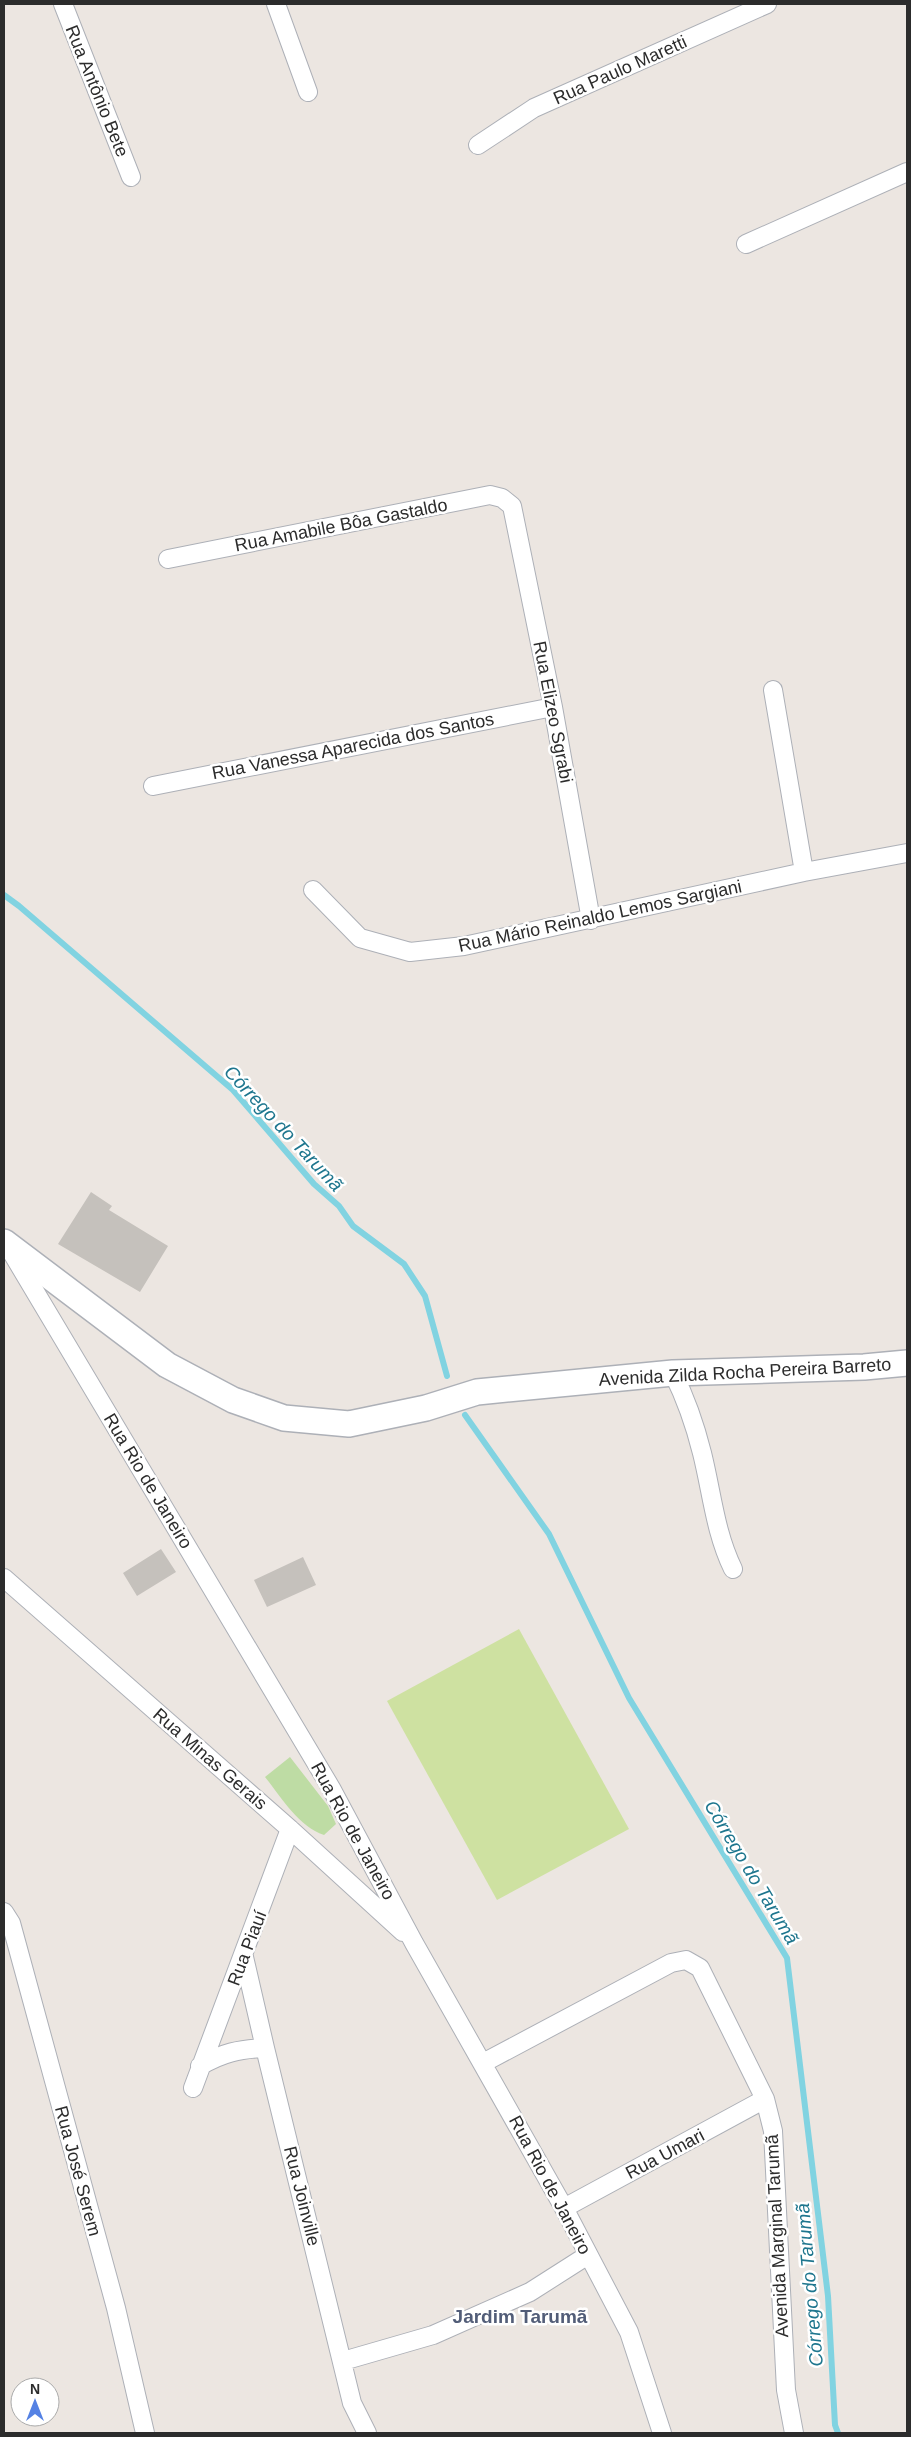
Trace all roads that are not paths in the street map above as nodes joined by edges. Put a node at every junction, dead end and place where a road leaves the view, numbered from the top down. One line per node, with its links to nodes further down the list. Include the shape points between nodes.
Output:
1 (63, 4): 7 (street, Rua Antônio Bete)
2 (276, 4): 4 (street)
3 (767, 4): 5 (street, Rua Paulo Maretti, via 534,108)
4 (308, 92)
5 (478, 145)
6 (907, 172): 8 (street)
7 (131, 177)
8 (746, 244)
9 (512, 506): 10 (street, Rua Amabile Bôa Gastaldo, via 502,498 490,495); 12 (street, Rua Elizeo Sgrabi)
10 (168, 559)
11 (773, 690): 15 (street)
12 (553, 707): 13 (street, Rua Vanessa Aparecida dos Santos); 17 (street, Rua Elizeo Sgrabi)
13 (153, 786)
14 (907, 853): 15 (street, Rua Mário Reinaldo Lemos Sargiani)
15 (804, 872): 17 (street, Rua Mário Reinaldo Lemos Sargiani)
16 (313, 890): 17 (street, Rua Mário Reinaldo Lemos Sargiani, via 360,938 410,952 464,946)
17 (591, 920)
18 (6, 1244): 20 (street, Avenida Zilda Rocha Pereira Barreto, via 167,1365 233,1400 284,1418 349,1424 426,1408 478,1392); 25 (street, Rua Rio de Janeiro, via 331,1788)
19 (907, 1363): 20 (street, Avenida Zilda Rocha Pereira Barreto)
20 (673, 1373): 21 (street, via 688,1405 718,1531)
21 (733, 1569)
22 (4, 1578): 23 (street, Rua Minas Gerais)
23 (290, 1829): 25 (street, Rua Minas Gerais); 26 (street, Rua Piauí)
24 (4, 1912): 35 (street, Rua José Serem, via 11,1923 108,2279)
25 (414, 1943): 28 (street, Rua Rio de Janeiro)
26 (244, 1956): 27 (street, Rua Joinville); 29 (street, Rua Piauí)
27 (264, 2048): 29 (street, via 238,2049); 34 (street, Rua Joinville)
28 (483, 2063): 31 (street, Avenida Marginal Tarumã, via 671,1963 686,1960 700,1968); 32 (street, Rua Rio de Janeiro)
29 (200, 2066): 30 (street, Rua Piauí)
30 (193, 2088)
31 (765, 2099): 32 (street, Rua Umari); 38 (street, Avenida Marginal Tarumã, via 773,2131 786,2390)
32 (564, 2208): 33 (street, Rua Rio de Janeiro)
33 (588, 2254): 34 (street, via 530,2292 433,2335); 37 (street, Rua Rio de Janeiro, via 629,2332)
34 (343, 2361): 36 (street, Rua Joinville, via 352,2403)
35 (145, 2433)
36 (367, 2433)
37 (662, 2433)
38 (794, 2433)

